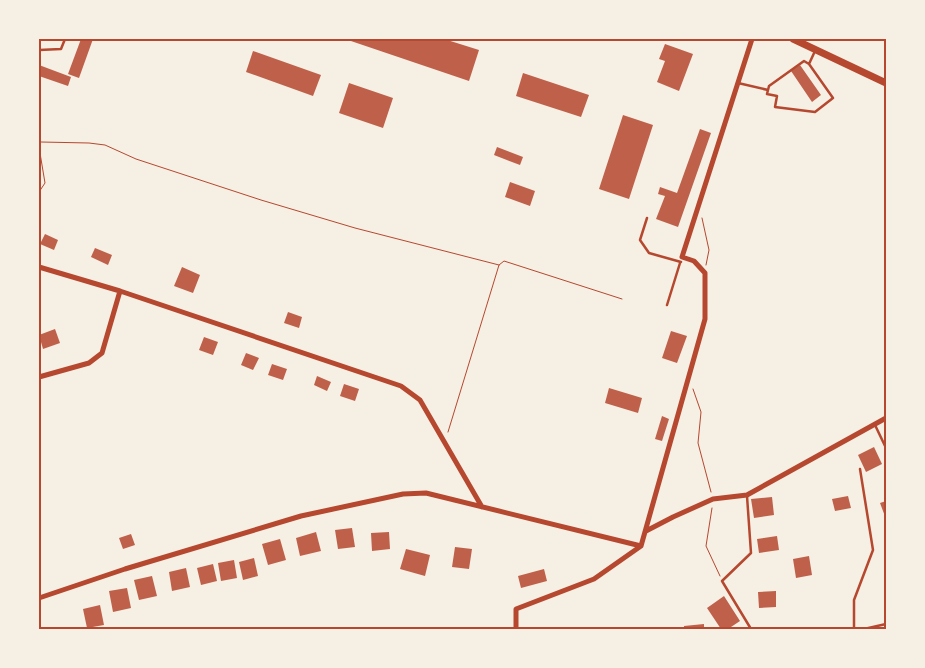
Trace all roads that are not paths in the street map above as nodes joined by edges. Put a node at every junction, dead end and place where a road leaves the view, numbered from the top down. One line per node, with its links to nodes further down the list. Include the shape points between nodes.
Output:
1 (65, 39): 4 (lane, via 61,50)
2 (752, 39): 7 (street)
3 (793, 39): 5 (street)
4 (39, 50)
5 (816, 50): 6 (lane); 8 (street)
6 (809, 64): 9 (lane, via 804,61); 9 (lane, via 833,98 814,112 775,107 777,96 768,94)
7 (738, 83): 9 (lane); 11 (street)
8 (886, 83)
9 (768, 90)
10 (648, 218): 11 (lane, via 640,240 644,247 649,253)
11 (681, 260): 14 (lane); 22 (street, via 694,261 705,273 705,319)
12 (39, 267): 13 (street)
13 (120, 291): 15 (street, via 102,353 89,363); 21 (street, via 402,386 420,400)
14 (667, 304)
15 (39, 376)
16 (886, 418): 17 (street)
17 (875, 425): 18 (lane); 20 (street)
18 (886, 448)
19 (860, 469): 28 (lane, via 873,550 854,600)
20 (747, 494): 22 (street, via 713,499); 27 (lane, via 751,553 722,581)
21 (482, 507): 23 (street); 24 (street, via 426,493 403,494 301,516)
22 (646, 531): 23 (street)
23 (641, 546): 26 (street, via 594,579 516,609)
24 (39, 598)
25 (886, 624): 29 (lane)
26 (516, 629)
27 (751, 629)
28 (854, 629)
29 (864, 629)

